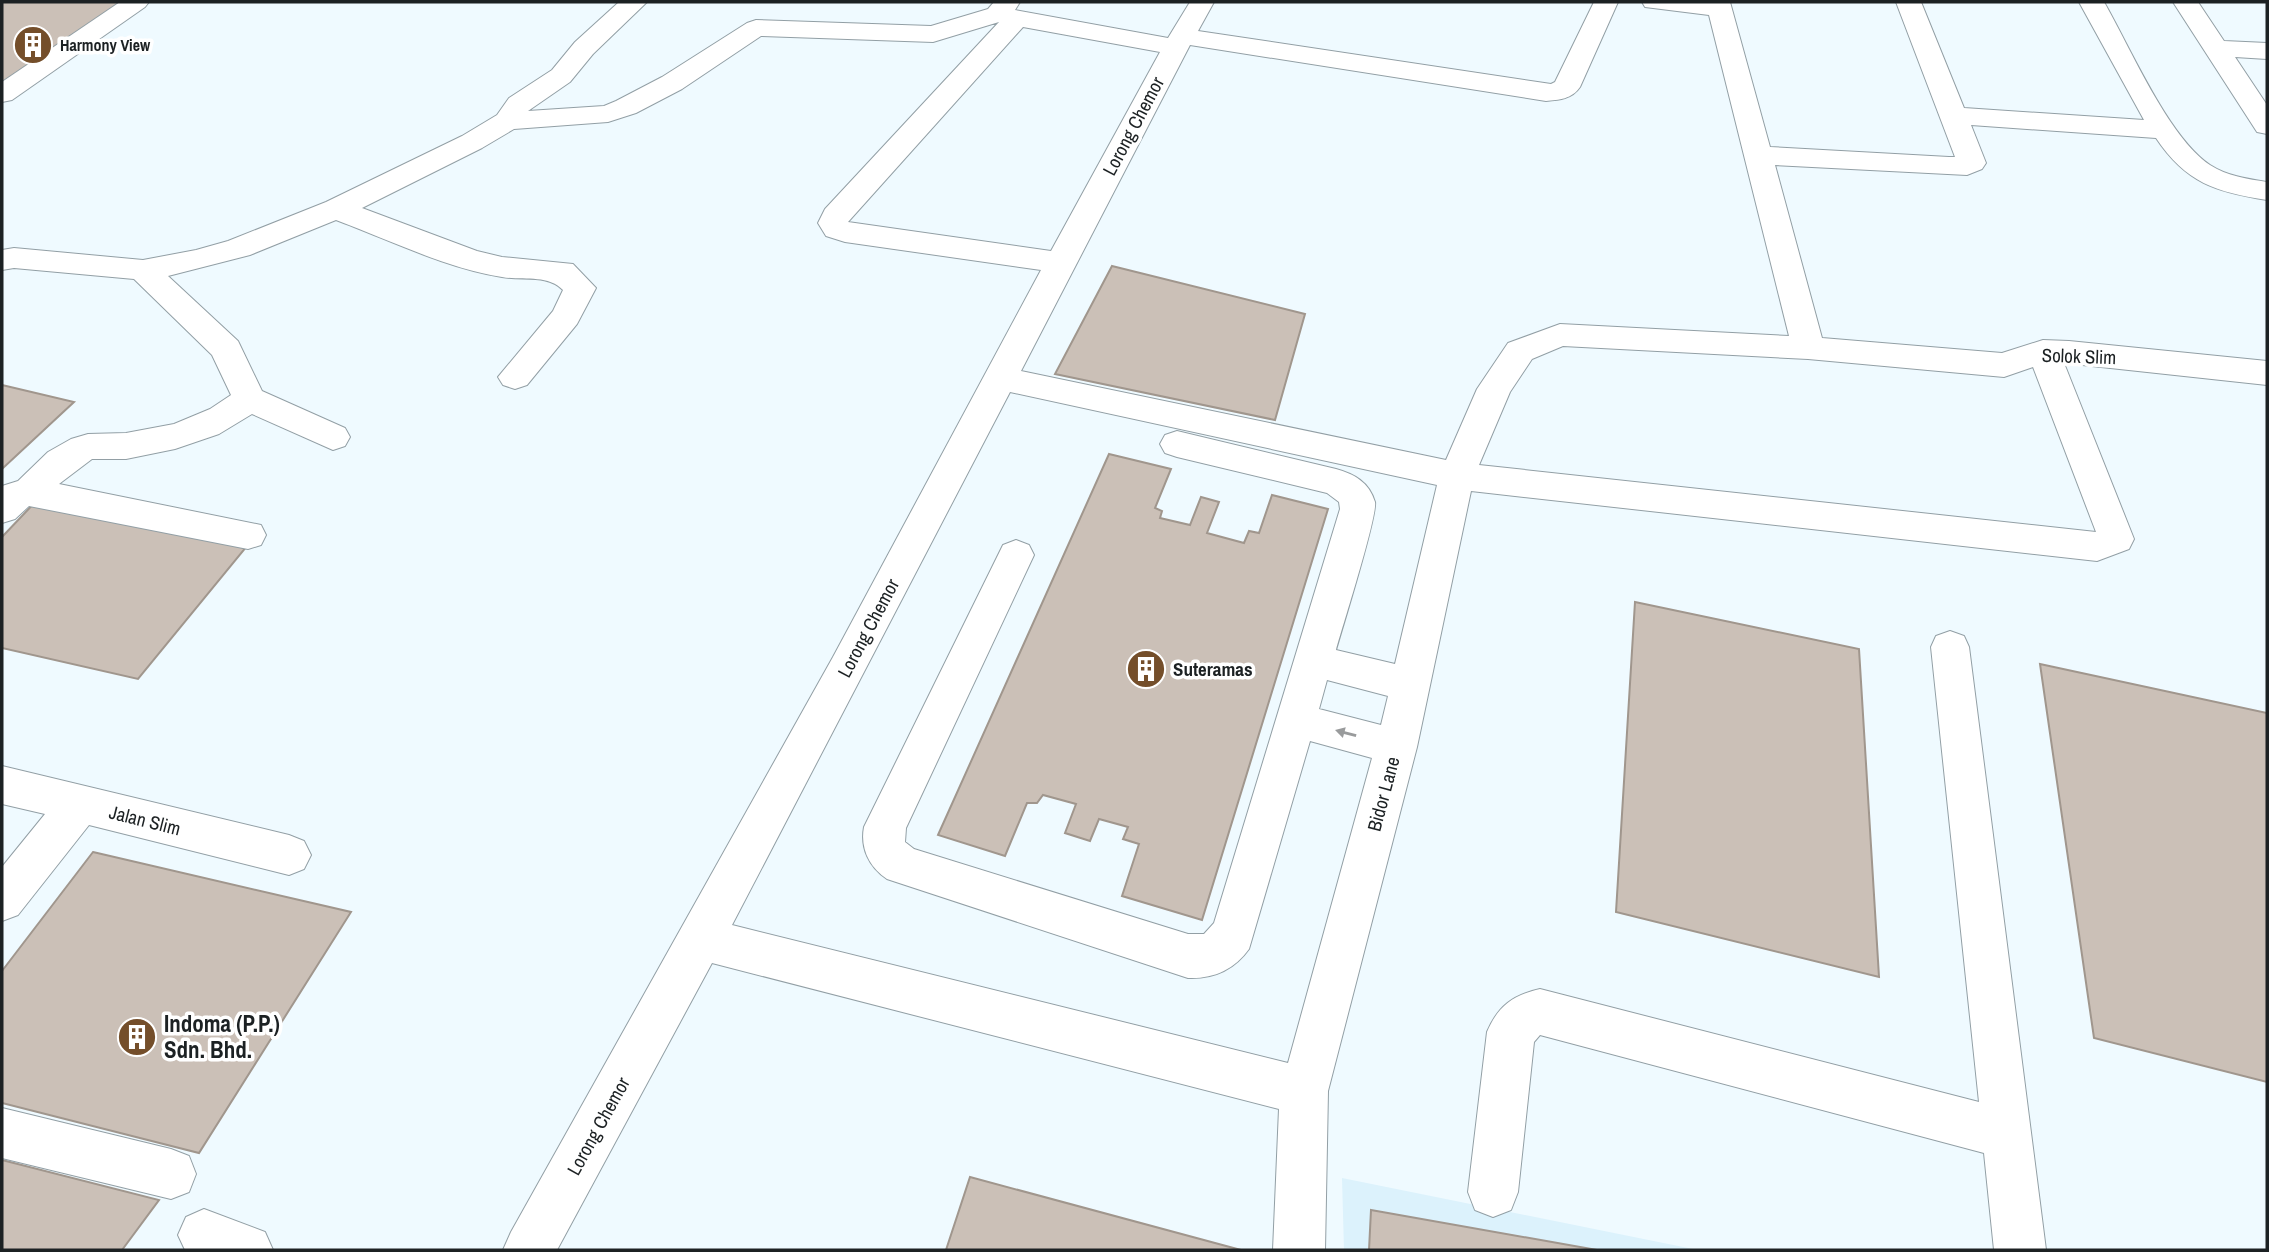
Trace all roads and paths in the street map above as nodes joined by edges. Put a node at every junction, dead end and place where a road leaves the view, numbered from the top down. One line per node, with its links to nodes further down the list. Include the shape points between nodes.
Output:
1 (136, 2): 14 (street)
2 (634, 2): 16 (street, via 561,76 519,104)
3 (1202, 2): 11 (street, Lorong Chemor)
4 (1606, 2): 11 (street, via 1566,87 1557,92)
5 (1654, 2): 9 (street)
6 (1908, 2): 15 (street)
7 (2092, 2): 18 (street)
8 (2186, 2): 12 (street)
9 (1719, 5): 19 (street)
10 (1007, 11): 11 (street); 16 (street, via 933,34 756,28 672,83 608,114); 23 (street, via 833,223 845,232)
11 (1178, 41): 23 (street, Lorong Chemor)
12 (2217, 48): 13 (street); 17 (street)
13 (2267, 51)
14 (2, 94)
15 (1954, 116): 18 (street); 19 (street, via 1972,158 1968,166)
16 (508, 121): 21 (street)
17 (2267, 125)
18 (2164, 130): 20 (street, via 2197,169 2220,180)
19 (1758, 155): 25 (street)
20 (2267, 191)
21 (336, 209): 24 (street, via 239,248); 29 (street, via 469,259 502,267 562,271 580,288 566,316)
22 (2, 260): 24 (street)
23 (1059, 262): 30 (street, Lorong Chemor)
24 (143, 270): 31 (street, via 226,349)
25 (1808, 348): 26 (street, Solok Slim, via 1560,335); 27 (street, Solok Slim, via 2004,365)
26 (1520, 351): 34 (street, Bidor Lane, via 1494,389)
27 (2043, 351): 28 (street, Solok Slim); 34 (street, via 2113,527 2116,539 2097,547)
28 (2267, 373)
29 (515, 377)
30 (1001, 378): 34 (street); 47 (street, Lorong Chemor)
31 (249, 399): 32 (street); 35 (street, via 232,414 169,439 123,447 86,447 66,457)
32 (334, 438)
33 (1177, 444): 39 (street, via 1336,482 1357,498 1358,509)
34 (1457, 476): 40 (street, Bidor Lane)
35 (15, 500): 36 (street)
36 (248, 535)
37 (1016, 555): 41 (street, via 885,827 882,842 888,857 902,866 1188,956 1207,957 1223,948 1233,934)
38 (1950, 647): 50 (street)
39 (1313, 660): 40 (street); 41 (street)
40 (1410, 685): 42 (street, Bidor Lane)
41 (1296, 720): 42 (street, one-way to 41)
42 (1396, 747): 48 (street, Bidor Lane)
43 (2, 785): 44 (street, Jalan Slim)
44 (80, 804): 45 (street, Jalan Slim); 46 (street)
45 (289, 855)
46 (2, 901)
47 (702, 939): 48 (street); 53 (street, Lorong Chemor)
48 (1304, 1091): 54 (street, Bidor Lane)
49 (2, 1133): 51 (street)
50 (2007, 1134): 52 (street, via 1540,1012 1527,1015 1511,1032); 55 (street)
51 (171, 1174)
52 (1493, 1192)
53 (529, 1250)
54 (1299, 1250)
55 (2020, 1250)

